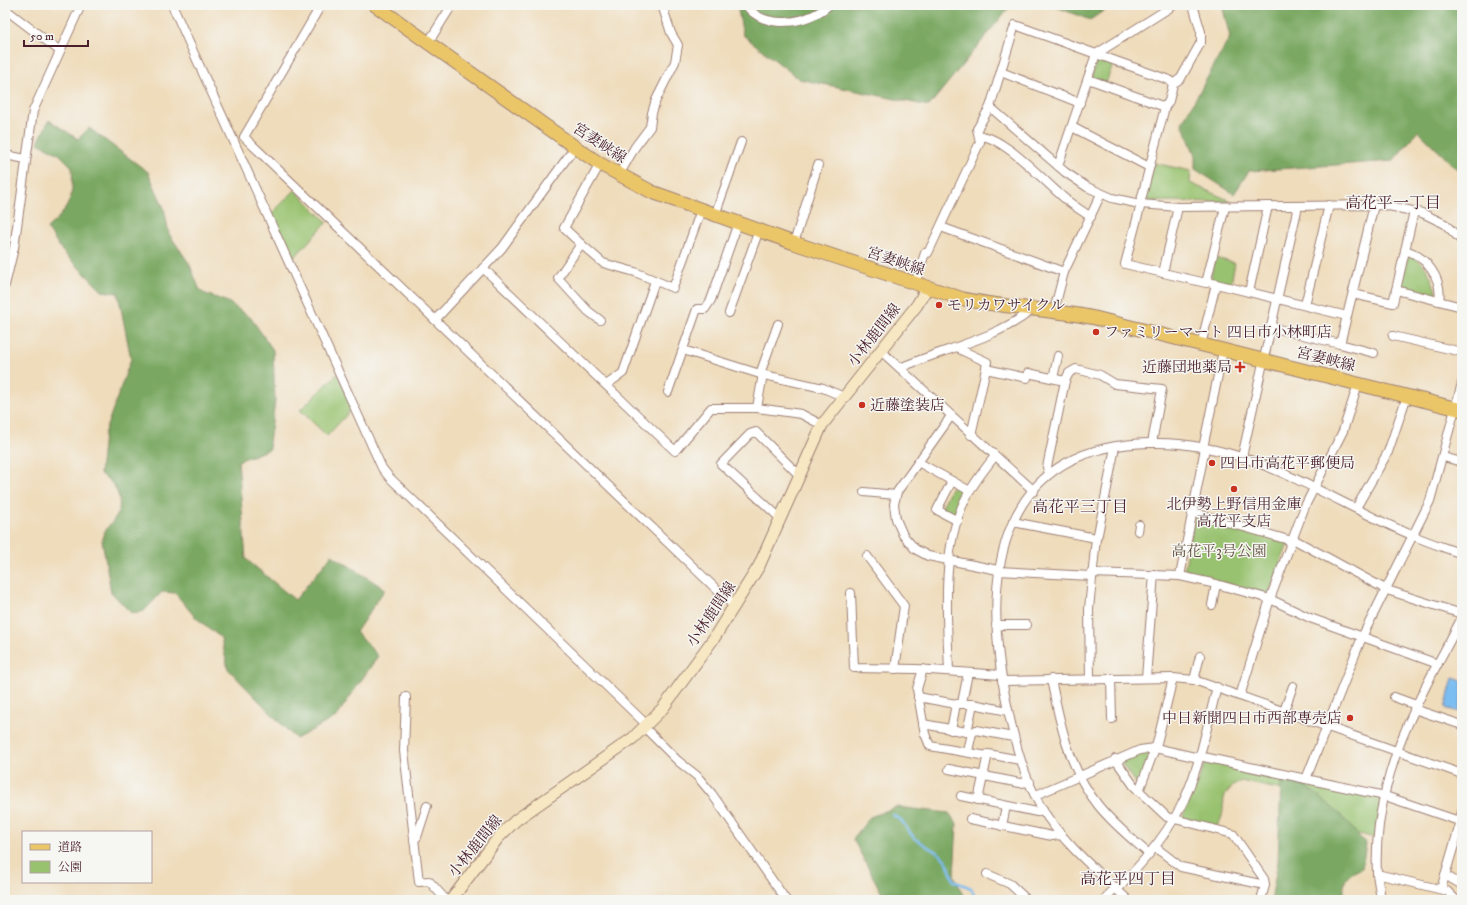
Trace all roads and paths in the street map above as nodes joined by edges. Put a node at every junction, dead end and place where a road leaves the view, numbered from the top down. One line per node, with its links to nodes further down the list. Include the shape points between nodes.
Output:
1 (81, 5): 13 (street)
2 (172, 5): 26 (street)
3 (321, 5): 23 (street)
4 (375, 5): 12 (main road, 宮妻峡線)
5 (452, 5): 12 (street)
6 (662, 5): 33 (street, via 671,33 678,45 675,62 656,100 650,126)
7 (746, 5): 8 (street, via 760,17 786,22 810,17)
8 (829, 5)
9 (1174, 5): 14 (street)
10 (1193, 5): 17 (street, via 1201,32 1201,42 1181,78)
11 (5, 9): 13 (street)
12 (428, 43): 25 (main road, 宮妻峡線)
13 (60, 51): 28 (street, via 33,111)
14 (1096, 54): 15 (street, via 1015,25); 16 (street); 17 (street, via 1169,80)
15 (1001, 72): 18 (street); 19 (street)
16 (1088, 79): 18 (street); 20 (street)
17 (1173, 84): 20 (street)
18 (1080, 103): 21 (street)
19 (990, 106): 22 (street, via 977,129); 31 (street)
20 (1165, 107): 32 (street)
21 (1072, 127): 31 (street); 32 (street)
22 (979, 136): 45 (street, via 987,135 1015,155 1064,198); 47 (street, via 980,142)
23 (244, 137): 26 (street); 72 (street)
24 (740, 142): 44 (street)
25 (575, 147): 29 (main road, 宮妻峡線); 53 (street, via 502,248)
26 (237, 149): 172 (street, via 382,468)
27 (5, 155): 28 (street)
28 (26, 158): 56 (street, via 14,248)
29 (600, 164): 33 (main road, 宮妻峡線); 51 (street, via 564,228)
30 (818, 165): 50 (street)
31 (1058, 166): 34 (street)
32 (1149, 167): 35 (street)
33 (619, 175): 42 (main road, 宮妻峡線, via 652,192)
34 (1102, 194): 35 (street); 45 (street)
35 (1140, 204): 40 (street); 55 (street, via 1125,264)
36 (1328, 205): 37 (street); 39 (street); 66 (street)
37 (1374, 205): 43 (street); 63 (street)
38 (1268, 206): 39 (street); 41 (street); 62 (street)
39 (1298, 206): 64 (street)
40 (1178, 207): 41 (street); 55 (street)
41 (1225, 207): 58 (street)
42 (701, 210): 44 (main road, 宮妻峡線); 57 (street, via 674,288)
43 (1414, 211): 49 (street, via 1445,224); 52 (street)
44 (715, 215): 46 (main road, 宮妻峡線)
45 (1091, 217): 54 (street)
46 (738, 223): 48 (main road, 宮妻峡線); 79 (street, via 711,300 705,309 697,309)
47 (941, 227): 54 (street); 60 (street, via 928,253 925,252)
48 (759, 230): 50 (main road, 宮妻峡線); 70 (street)
49 (1462, 241)
50 (794, 243): 60 (main road, 宮妻峡線)
51 (581, 244): 57 (street, via 603,263); 73 (street, via 558,278 588,311)
52 (1405, 250): 61 (street); 65 (street, via 1417,255 1433,272 1439,286)
53 (483, 268): 72 (street); 94 (street)
54 (1064, 272): 69 (street)
55 (1163, 273): 58 (street)
56 (6, 276): 59 (street)
57 (655, 281): 94 (street, via 623,373)
58 (1212, 283): 62 (street); 78 (street)
59 (5, 285)
60 (921, 286): 68 (main road, 宮妻峡線, via 991,305); 81 (main road, 小林鹿間線, via 918,305)
61 (1396, 290): 63 (street, via 1393,303); 65 (street)
62 (1249, 292): 64 (street)
63 (1353, 294): 71 (street)
64 (1277, 298): 66 (street); 75 (street)
65 (1439, 301): 67 (street)
66 (1305, 305): 71 (street)
67 (1462, 307)
68 (1032, 310): 69 (main road, 宮妻峡線); 87 (street, via 1021,319 989,334)
69 (1054, 311): 78 (main road, 宮妻峡線, via 1095,318)
70 (729, 313)
71 (1347, 316): 77 (street)
72 (434, 320): 139 (street)
73 (600, 320)
74 (778, 324): 89 (street)
75 (1270, 327): 77 (street); 86 (street)
76 (1393, 336): 83 (street)
77 (1340, 344): 84 (street)
78 (1201, 345): 82 (main road, 宮妻峡線)
79 (683, 350): 89 (street); 95 (street)
80 (961, 350): 88 (street, via 987,362)
81 (881, 351): 87 (street); 97 (main road, 小林鹿間線)
82 (1224, 351): 86 (main road, 宮妻峡線); 105 (street)
83 (1462, 352)
84 (1374, 353)
85 (1058, 356): 90 (street)
86 (1262, 360): 93 (main road, 宮妻峡線); 107 (street)
87 (900, 368): 100 (street)
88 (986, 369): 90 (street, via 1027,378 1028,373); 102 (street)
89 (762, 374): 97 (street, via 823,388); 98 (street)
90 (1053, 378): 91 (street)
91 (1064, 381): 103 (street, via 1070,372 1080,369 1100,375 1115,384 1162,389); 111 (street, via 1047,467)
92 (1462, 383): 99 (street)
93 (1358, 384): 96 (main road, 宮妻峡線); 114 (street, via 1343,431)
94 (606, 385): 98 (street, via 675,451 711,408)
95 (668, 392)
96 (1407, 396): 99 (main road, 宮妻峡線); 119 (street, via 1388,452)
97 (844, 397): 101 (main road, 小林鹿間線)
98 (757, 408): 101 (street, via 801,414)
99 (1458, 409): 108 (street)
100 (951, 416): 102 (street); 109 (street)
101 (822, 425): 112 (main road, 小林鹿間線)
102 (971, 434): 106 (street)
103 (1152, 443): 104 (street); 105 (street)
104 (1115, 447): 111 (street, via 1083,455); 125 (street)
105 (1204, 448): 107 (street); 120 (street)
106 (995, 456): 115 (street); 116 (street)
107 (1242, 457): 114 (street, via 1285,473)
108 (1443, 457): 110 (street); 124 (street, via 1432,494)
109 (918, 462): 113 (street); 118 (street)
110 (1462, 462)
111 (1049, 473): 116 (street)
112 (799, 476): 121 (main road, 小林鹿間線); 121 (street, via 756,432 750,434 722,464)
113 (952, 481): 115 (street); 122 (street, via 937,510)
114 (1313, 488): 119 (street); 126 (street)
115 (970, 491): 122 (street)
116 (1034, 491): 123 (street)
117 (864, 492): 118 (street)
118 (896, 495): 129 (street, via 896,519 910,545 921,554)
119 (1356, 508): 124 (street)
120 (1192, 512): 126 (street); 133 (street)
121 (780, 518): 139 (main road, 小林鹿間線, via 759,566)
122 (958, 521): 129 (street)
123 (1013, 522): 125 (street); 130 (street)
124 (1413, 536): 127 (street); 135 (street)
125 (1096, 538): 131 (street)
126 (1292, 540): 135 (street); 137 (street)
127 (1462, 554)
128 (867, 556): 147 (street, via 904,606)
129 (949, 561): 130 (street); 149 (street)
130 (998, 571): 131 (street); 142 (street)
131 (1091, 574): 132 (street); 155 (street)
132 (1154, 574): 133 (street); 153 (street)
133 (1180, 576): 134 (street)
134 (1216, 584): 137 (street); 138 (street)
135 (1387, 590): 140 (street); 144 (street)
136 (851, 593): 147 (street, via 854,668)
137 (1270, 599): 144 (street, via 1310,618); 161 (street)
138 (1212, 605)
139 (735, 607): 172 (main road, 小林鹿間線, via 682,683)
140 (1462, 614)
141 (1462, 617): 146 (street)
142 (996, 625): 143 (street); 151 (street)
143 (1027, 625)
144 (1362, 637): 146 (street); 173 (street)
145 (1200, 656): 157 (street)
146 (1438, 664): 166 (street)
147 (895, 669): 148 (street)
148 (923, 670): 149 (street); 162 (street, via 916,689)
149 (949, 671): 150 (street)
150 (968, 673): 151 (street); 164 (street)
151 (1002, 678): 156 (street); 167 (street)
152 (1112, 678): 153 (street); 155 (street); 169 (street)
153 (1146, 678): 154 (street)
154 (1173, 678): 157 (street); 177 (street)
155 (1090, 679): 156 (street)
156 (1051, 680): 186 (street, via 1063,736)
157 (1194, 680): 159 (street)
158 (1293, 686): 168 (street)
159 (1217, 687): 161 (street); 181 (street)
160 (406, 696): 204 (street, via 404,751)
161 (1240, 696): 168 (street)
162 (918, 697): 164 (street); 170 (street)
163 (1394, 697): 166 (street)
164 (959, 704): 165 (street); 174 (street)
165 (973, 704): 167 (street); 175 (street)
166 (1415, 707): 171 (street); 179 (street)
167 (1008, 710): 176 (street)
168 (1284, 711): 173 (street)
169 (1112, 719)
170 (923, 724): 174 (street); 178 (street, via 930,746 966,753)
171 (1462, 725)
172 (646, 726): 215 (main road, 小林鹿間線, via 624,745 516,820 498,838); 216 (street, via 712,794)
173 (1326, 726): 179 (street); 188 (street)
174 (951, 730): 175 (street)
175 (970, 732): 176 (street, via 976,730); 178 (street)
176 (1013, 737): 183 (street)
177 (1155, 748): 181 (street); 182 (street, via 1140,750); 190 (street)
178 (968, 751): 180 (street)
179 (1398, 751): 185 (street); 193 (street)
180 (987, 756): 183 (street, via 988,754); 187 (street)
181 (1199, 757): 188 (street); 200 (street, via 1185,798)
182 (1115, 759): 186 (street); 190 (street)
183 (1020, 760): 189 (street)
184 (949, 769): 187 (street)
185 (1462, 774)
186 (1079, 775): 191 (street); 206 (street, via 1099,806)
187 (983, 776): 189 (street, via 1020,783); 194 (street)
188 (1306, 779): 193 (street)
189 (1030, 782): 191 (street)
190 (1139, 791): 200 (street, via 1167,817)
191 (1036, 795): 197 (street)
192 (961, 796): 194 (street)
193 (1385, 796): 201 (street); 208 (street)
194 (978, 800): 196 (street)
195 (427, 806): 204 (street)
196 (1006, 806): 197 (street, via 1037,812); 202 (street)
197 (1043, 809): 203 (street)
198 (1462, 812): 201 (street)
199 (970, 819): 202 (street)
200 (1174, 819): 205 (street); 210 (street, via 1233,834 1264,879)
201 (1461, 821): 209 (street)
202 (1002, 826): 203 (street, via 1052,836)
203 (1062, 835): 212 (street)
204 (414, 840): 214 (street, via 419,882 429,882)
205 (1155, 847): 206 (street); 210 (street, via 1181,867)
206 (1149, 854): 212 (street)
207 (987, 874): 217 (street, via 1010,884)
208 (1378, 874): 213 (street); 221 (street)
209 (1445, 875): 211 (street); 213 (street)
210 (1265, 885): 220 (street)
211 (1462, 885)
212 (1116, 888): 218 (street); 219 (street)
213 (1441, 889): 222 (street)
214 (446, 900)
215 (451, 900)
216 (786, 900)
217 (1027, 900)
218 (1105, 900)
219 (1128, 900)
220 (1261, 900)
221 (1383, 900)
222 (1456, 900)

